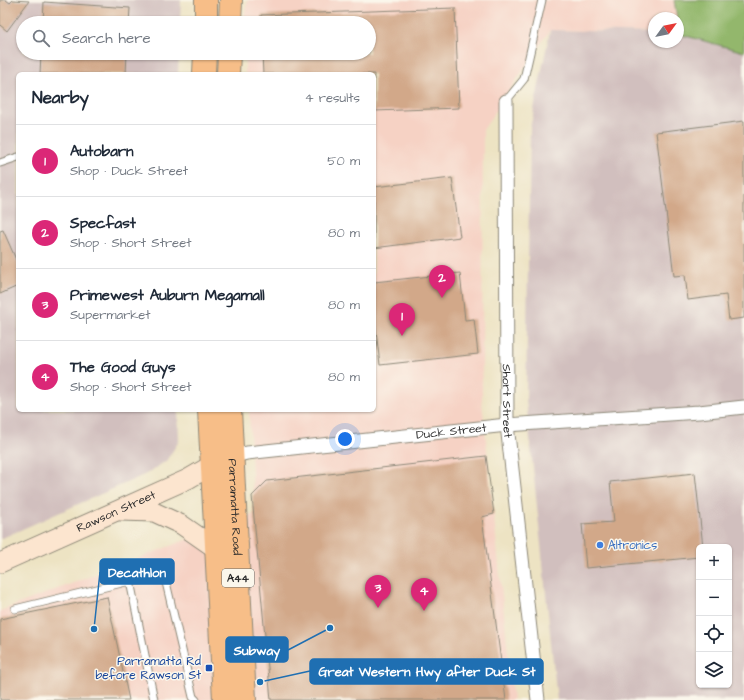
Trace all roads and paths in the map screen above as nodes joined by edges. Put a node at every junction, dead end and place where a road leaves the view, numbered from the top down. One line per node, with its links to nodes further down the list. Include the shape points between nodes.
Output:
1 (206, 0): 4 (highway)
2 (231, 0): 5 (highway)
3 (542, 0): 10 (lane, via 524,79)
4 (206, 16)
5 (230, 16)
6 (205, 60): 8 (highway)
7 (229, 60): 9 (highway)
8 (204, 72)
9 (228, 72)
10 (506, 101): 16 (street, Short Street)
11 (16, 159): 12 (lane)
12 (0, 163)
13 (744, 407): 16 (street, Duck Street)
14 (210, 412): 17 (highway, Parramatta Road / A44)
15 (230, 412): 17 (highway, Parramatta Road / A44)
16 (507, 425): 17 (street, Duck Street, via 246,453); 27 (street, Short Street)
17 (222, 461): 18 (main road, Rawson Street); 19 (highway, Parramatta Road / A44); 26 (highway, Parramatta Road / A44)
18 (115, 511): 19 (main road, via 154,512 182,525); 20 (main road, Rawson Street)
19 (215, 548): 25 (highway, Parramatta Road / A44)
20 (0, 564)
21 (130, 581): 22 (lane); 23 (lane); 24 (lane, via 165,578 193,697)
22 (15, 609)
23 (154, 700)
24 (196, 700)
25 (224, 700)
26 (245, 700)
27 (538, 700)

